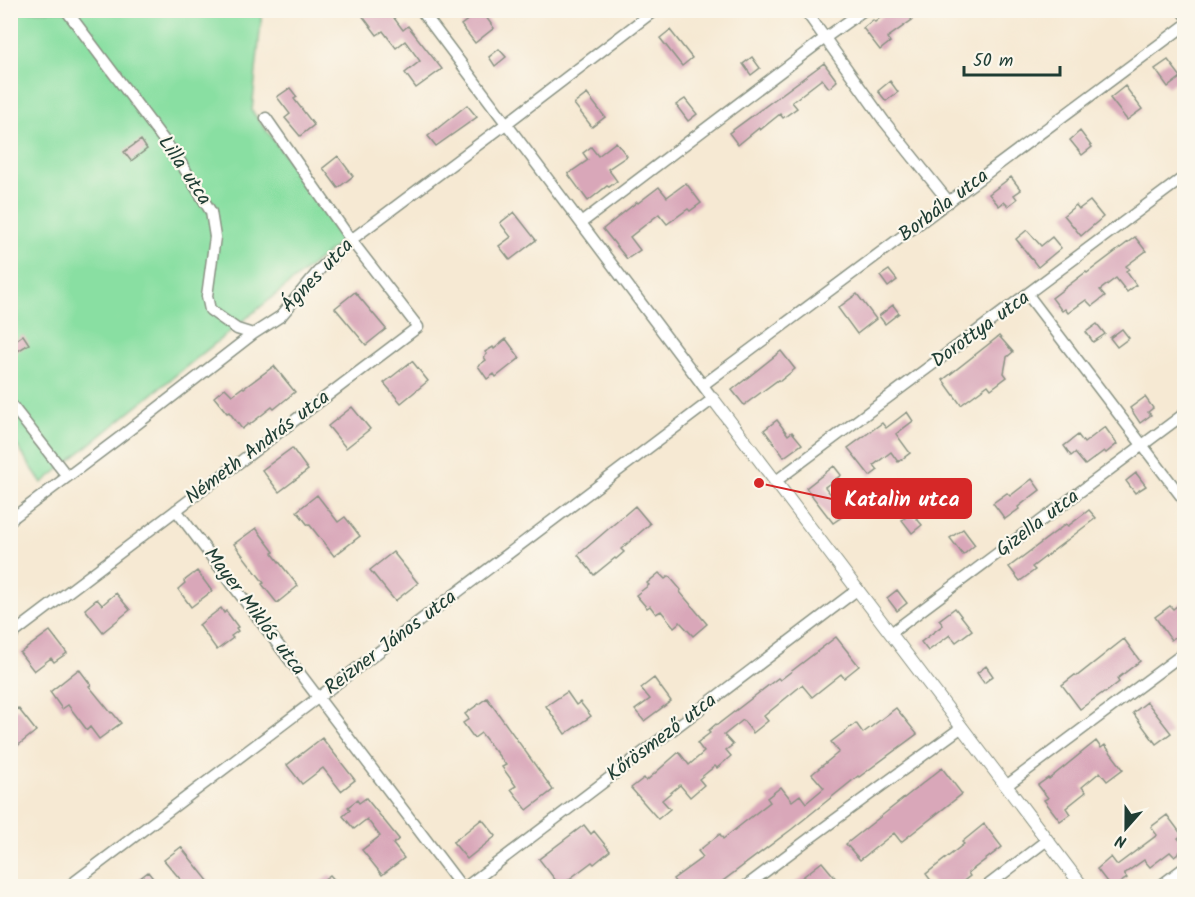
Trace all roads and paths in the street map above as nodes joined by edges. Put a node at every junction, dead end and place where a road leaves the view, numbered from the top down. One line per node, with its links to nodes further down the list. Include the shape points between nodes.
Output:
1 (66, 10): 15 (street, Lilla utca, via 181,163 211,212 214,237 207,296 210,310 237,329)
2 (422, 10): 9 (street)
3 (655, 10): 9 (street, Ágnes utca)
4 (805, 10): 7 (street)
5 (864, 10): 7 (street)
6 (1185, 26): 11 (street, Borbála utca)
7 (825, 38): 11 (street); 12 (street)
8 (266, 118): 13 (street)
9 (507, 123): 12 (street); 13 (street, Ágnes utca)
10 (1185, 177): 14 (street, Dorottya utca)
11 (949, 202): 16 (street, Borbála utca)
12 (581, 223): 16 (street)
13 (351, 240): 15 (street, Ágnes utca, via 321,268 281,316); 24 (street, Németh András utca, via 418,327)
14 (1028, 295): 20 (street); 22 (street, Dorottya utca)
15 (253, 334): 21 (street, Ágnes utca)
16 (703, 385): 17 (street)
17 (713, 399): 22 (street); 30 (street, Reizner János utca)
18 (10, 403): 21 (street)
19 (1185, 414): 20 (street, Gizella utca)
20 (1143, 445): 23 (street); 27 (street, Gizella utca)
21 (67, 476): 25 (street, Ágnes utca)
22 (776, 481): 26 (street)
23 (1185, 500)
24 (176, 510): 28 (street, Németh András utca); 30 (street, Mayer Miklós utca)
25 (10, 520)
26 (858, 590): 27 (street); 37 (street, Kőrösmező utca)
27 (891, 633): 31 (street)
28 (10, 636)
29 (1185, 653): 32 (street)
30 (319, 697): 35 (street, Reizner János utca); 36 (street, Mayer Miklós utca)
31 (962, 728): 32 (street); 38 (street)
32 (1006, 786): 33 (street)
33 (1047, 840): 39 (street); 40 (street)
34 (1185, 868): 41 (street)
35 (69, 886)
36 (461, 886)
37 (467, 886)
38 (746, 886)
39 (987, 886)
40 (1082, 886)
41 (1160, 886)

